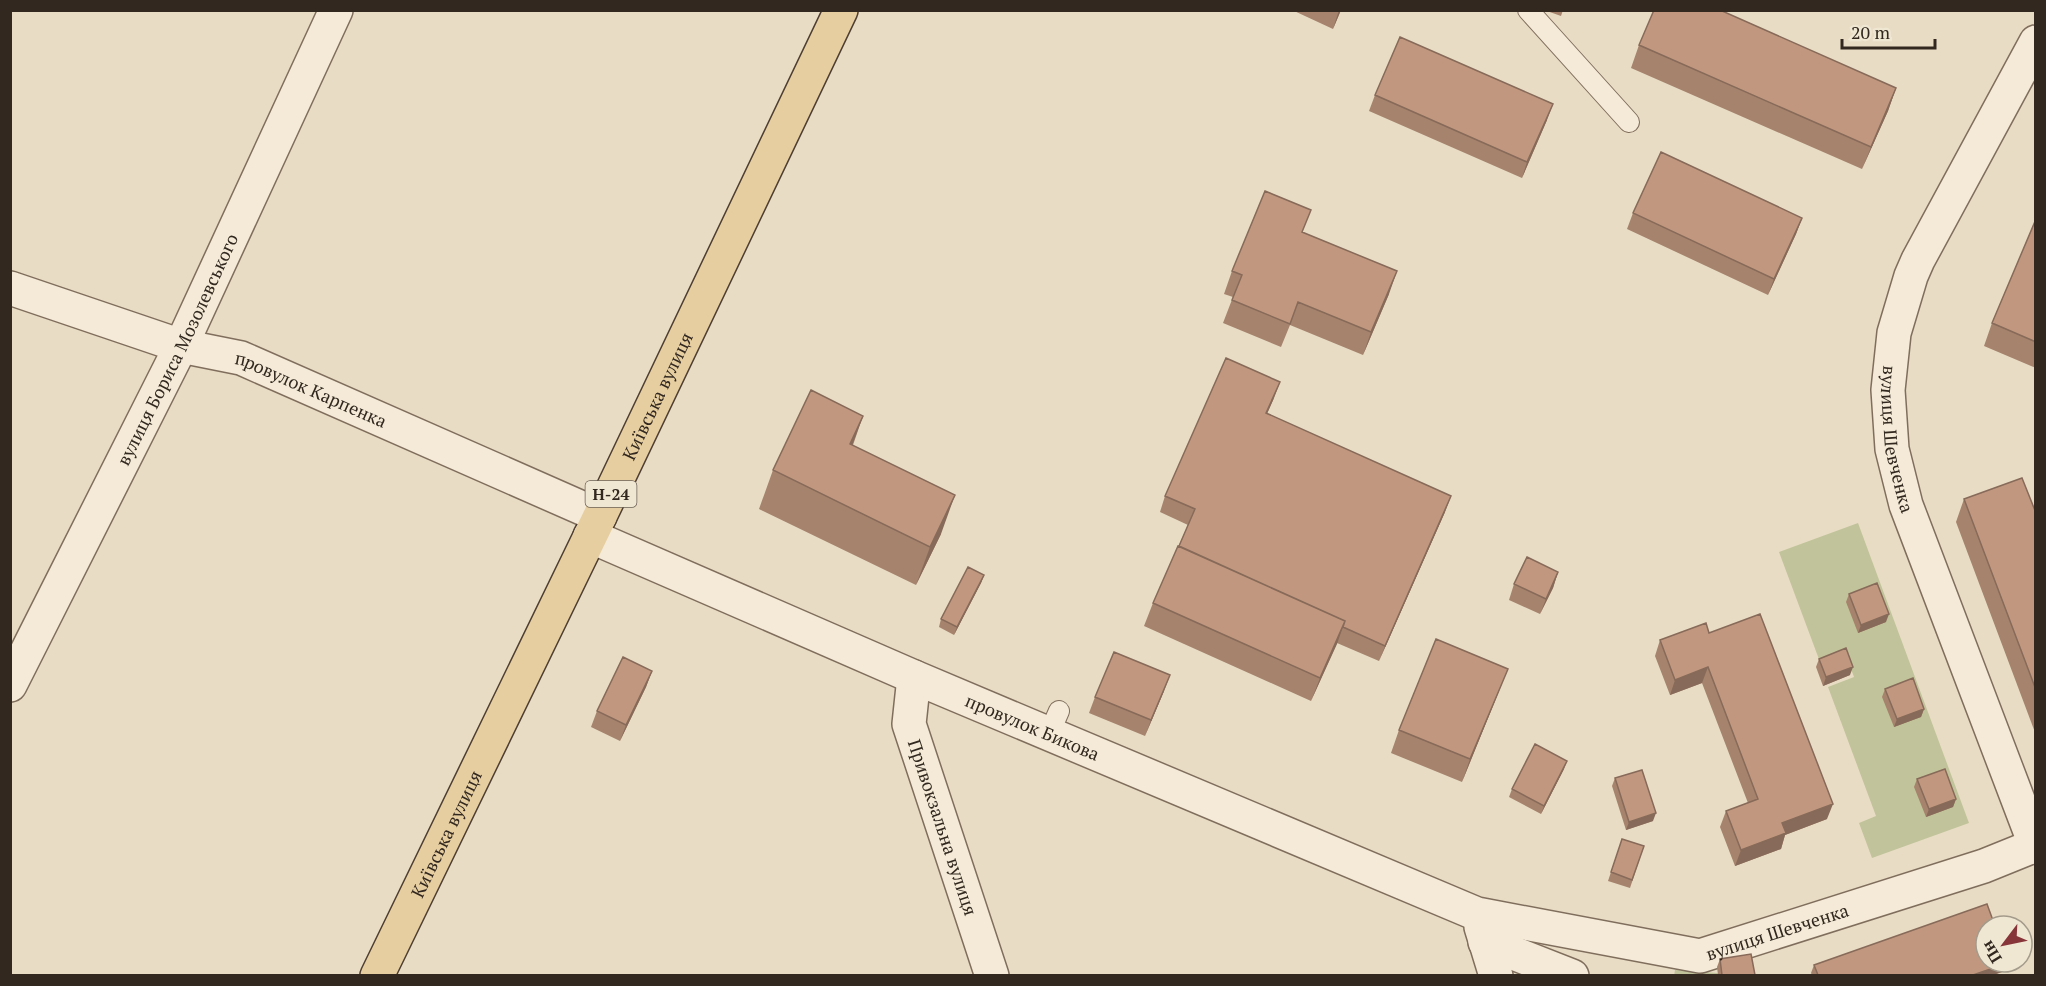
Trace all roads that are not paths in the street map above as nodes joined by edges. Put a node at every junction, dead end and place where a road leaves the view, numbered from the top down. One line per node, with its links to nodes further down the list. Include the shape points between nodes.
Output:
1 (336, 10): 7 (street, вулиця Бориса Мозолевського)
2 (841, 10): 8 (main road, Київська вулиця / Н-24)
3 (1528, 10): 5 (lane)
4 (2036, 42): 11 (street, вулиця Шевченка, via 1911,276 1894,333 1888,390 1892,449 1906,505)
5 (1629, 122)
6 (10, 288): 7 (street, провулок Карпенка)
7 (181, 346): 8 (street, провулок Карпенка, via 241,358); 10 (street, вулиця Бориса Мозолевського)
8 (595, 526): 9 (street, провулок Бикова); 13 (main road, Київська вулиця / Н-24)
9 (914, 677): 12 (street, провулок Бикова, via 1054,723); 14 (street, Привокзальна вулиця, via 909,724)
10 (10, 685)
11 (2035, 846): 12 (street, вулиця Шевченка, via 1984,866 1700,956)
12 (1481, 928): 15 (street); 16 (street, провулок Бикова)
13 (377, 975)
14 (992, 975)
15 (1496, 975)
16 (1572, 975)

